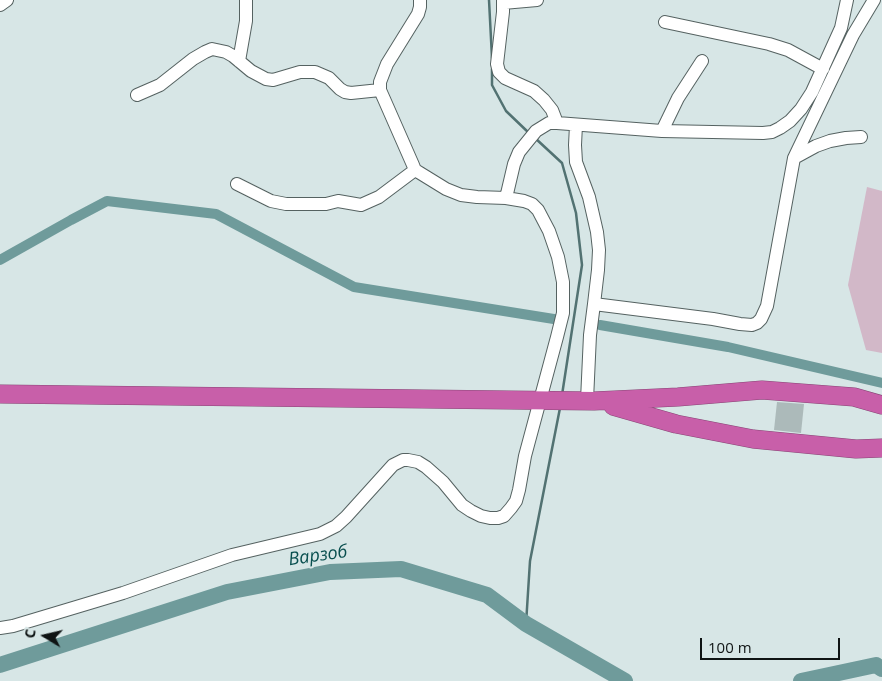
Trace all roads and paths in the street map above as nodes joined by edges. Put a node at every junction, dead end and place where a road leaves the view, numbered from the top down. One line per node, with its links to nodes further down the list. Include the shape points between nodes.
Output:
1 (7, 0): 8 (street)
2 (246, 0): 12 (street)
3 (420, 0): 15 (street, via 418,14 386,64)
4 (537, 0): 7 (street)
5 (847, 0): 10 (street)
6 (874, 0): 11 (street)
7 (503, 1): 17 (street, via 496,64 499,72 544,100)
8 (0, 5)
9 (665, 22): 14 (street, via 769,44 788,50)
10 (841, 28): 11 (street); 14 (street)
11 (853, 34): 21 (street)
12 (239, 61): 15 (street, via 251,71 273,80 300,72 315,72 329,78 344,92); 16 (street, via 226,52 212,49 193,59 160,85)
13 (702, 61): 19 (street)
14 (823, 69): 19 (street, via 801,109 790,121 772,132)
15 (380, 90): 22 (street)
16 (137, 95)
17 (557, 123): 18 (street); 24 (street, via 549,123 536,131 520,152)
18 (576, 125): 19 (street); 25 (street, via 576,162 589,197 599,250)
19 (662, 131)
20 (861, 137): 21 (street, via 830,141)
21 (794, 158): 25 (street, via 767,306 757,323 740,324)
22 (415, 170): 23 (street, via 380,197 360,205 338,200 326,204 286,204 271,201); 24 (street, via 461,195)
23 (237, 184)
24 (506, 198): 27 (street, via 532,204 538,210 549,231 563,282 563,314)
25 (594, 304): 28 (street)
26 (0, 394): 27 (highway)
27 (544, 400): 28 (highway); 31 (street, via 525,456 516,501 504,516 490,518 471,511 426,467 403,460 393,465 336,526 320,534 232,555 123,593)
28 (586, 400): 29 (highway, via 762,390 854,398); 30 (highway, via 735,436 856,449)
29 (882, 405)
30 (882, 448)
31 (0, 628)

